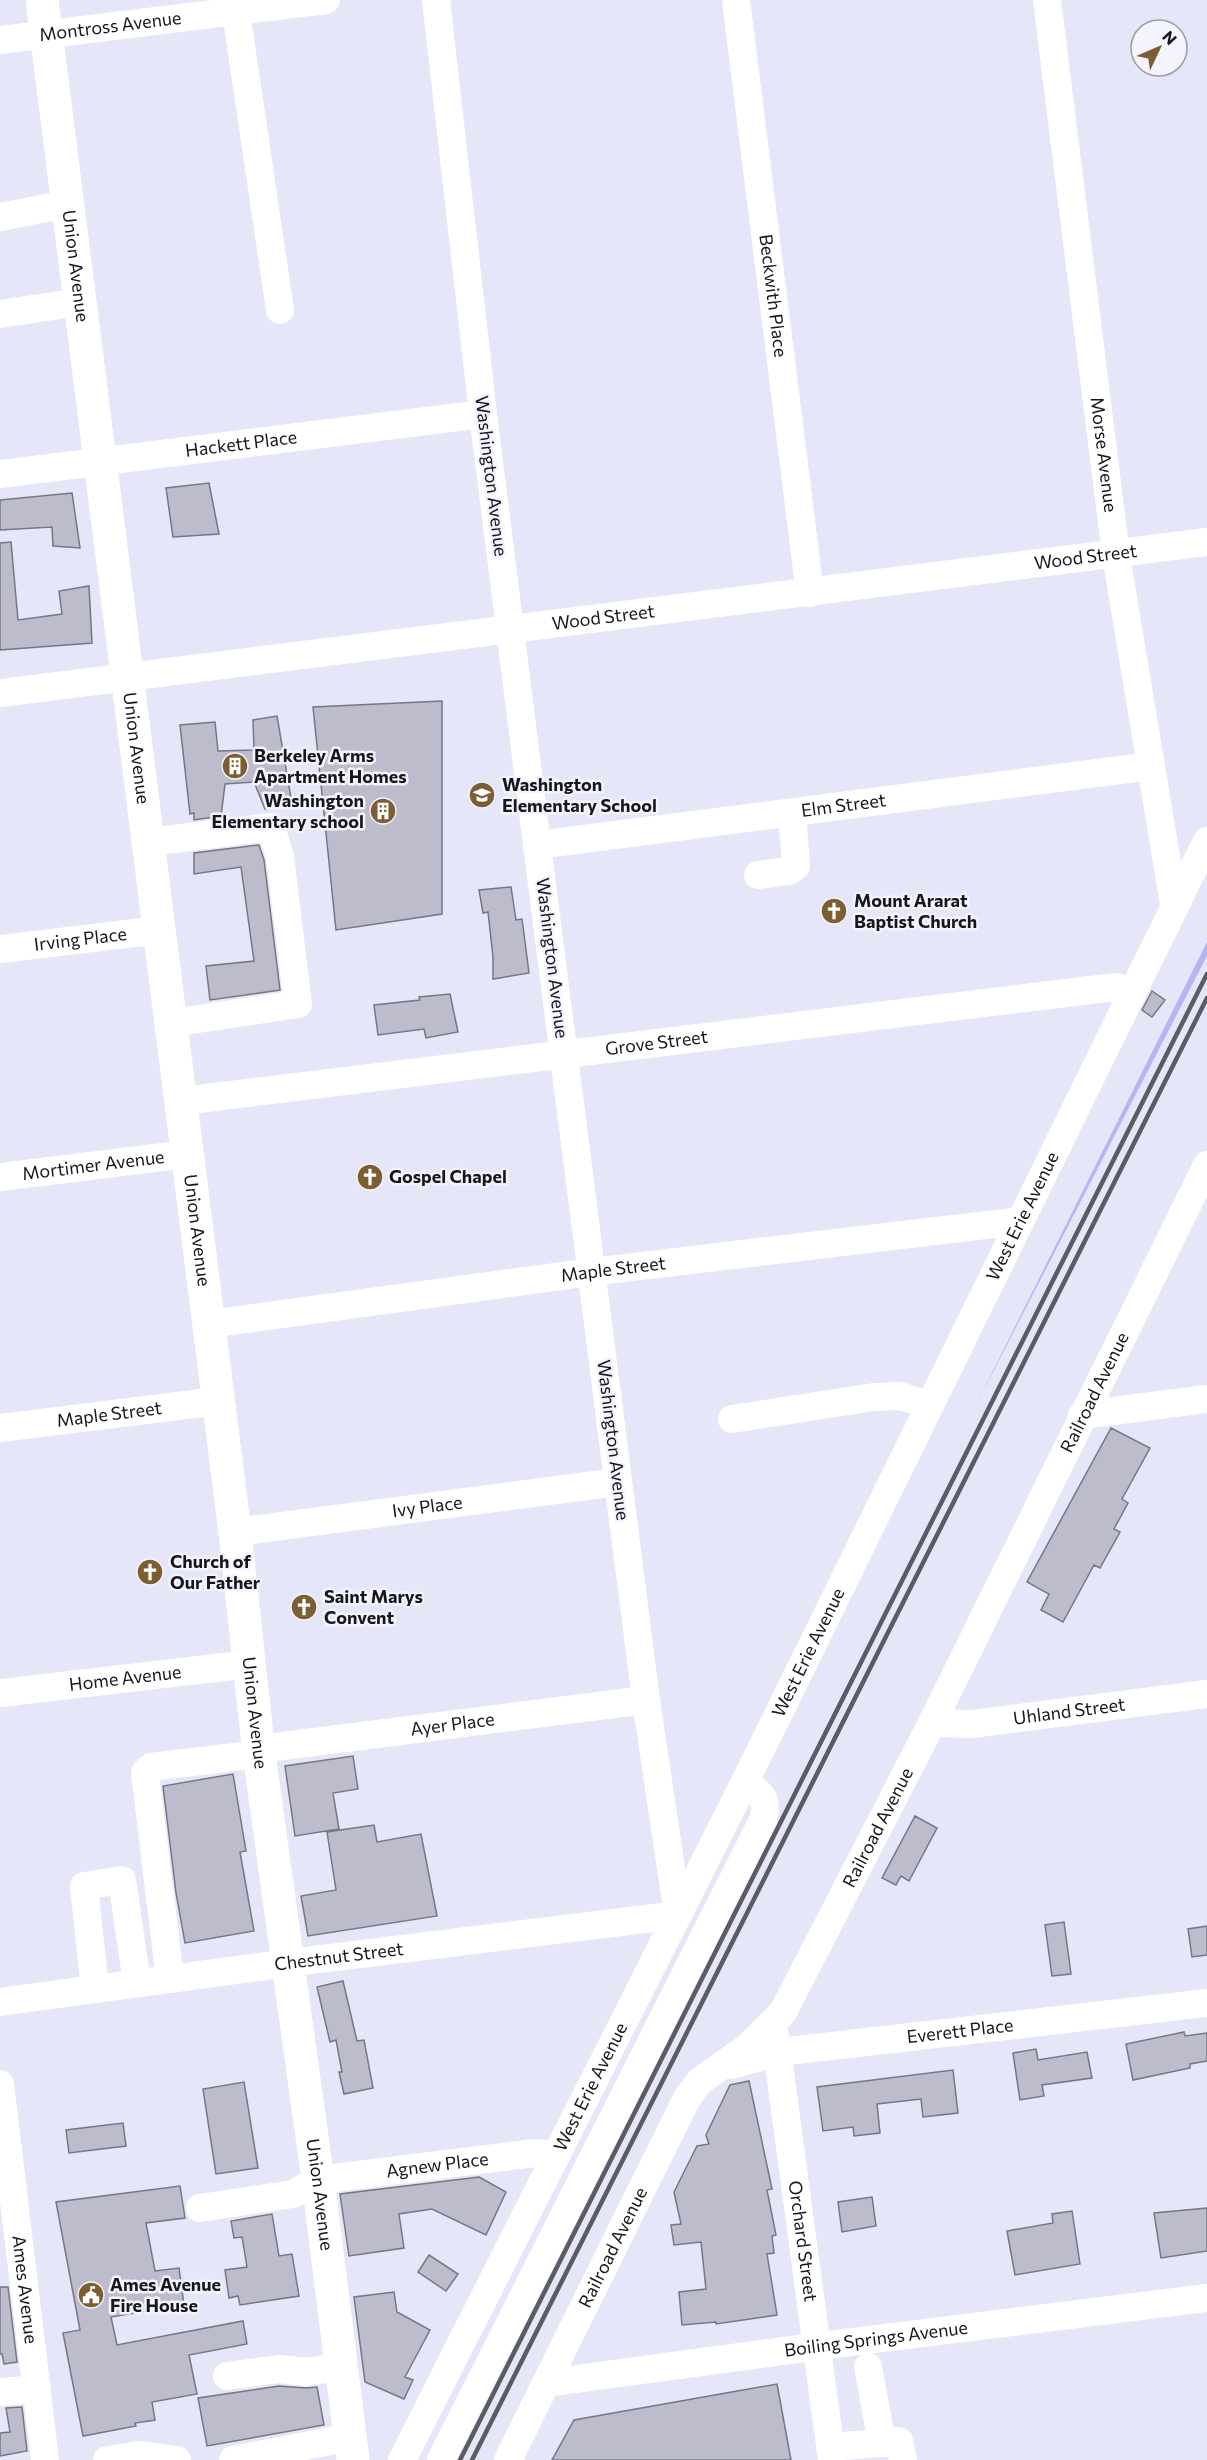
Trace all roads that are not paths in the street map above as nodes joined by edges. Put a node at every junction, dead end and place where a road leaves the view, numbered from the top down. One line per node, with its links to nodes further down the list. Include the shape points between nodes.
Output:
1 (42, 0): 7 (main road, Union Avenue)
2 (326, 0): 6 (street, Montross Avenue)
3 (436, 0): 14 (street, Washington Avenue)
4 (736, 0): 19 (street, Beckwith Place)
5 (1047, 0): 18 (street, Morse Avenue)
6 (236, 12): 7 (street, Montross Avenue); 12 (street)
7 (46, 34): 8 (street, Montross Avenue); 9 (main road, Union Avenue)
8 (0, 40)
9 (67, 204): 10 (street); 11 (main road, Union Avenue)
10 (0, 218)
11 (81, 302): 13 (street); 15 (main road, Union Avenue)
12 (280, 310)
13 (0, 314)
14 (483, 414): 15 (street, Hackett Place); 20 (street, Washington Avenue)
15 (100, 462): 16 (street, Hackett Place); 21 (main road, Union Avenue)
16 (0, 474)
17 (1207, 542): 18 (street, Wood Street)
18 (1116, 555): 19 (street, Wood Street); 23 (street, Morse Avenue)
19 (810, 593): 20 (street, Wood Street)
20 (510, 631): 21 (street, Wood Street); 27 (street, Washington Avenue)
21 (127, 676): 22 (street, Wood Street); 26 (main road, Union Avenue)
22 (0, 693)
23 (1150, 765): 24 (street, Elm Street); 29 (street, Morse Avenue)
24 (792, 812): 27 (street, Elm Street); 28 (street, via 796,866 789,871)
25 (1207, 841): 29 (street, West Erie Avenue)
26 (148, 842): 30 (main road, Union Avenue); 33 (street, via 272,827 280,857 298,1004)
27 (537, 845): 34 (street, Washington Avenue)
28 (758, 875)
29 (1174, 905): 32 (street, West Erie Avenue)
30 (160, 930): 31 (street, Irving Place); 33 (main road, Union Avenue)
31 (0, 950)
32 (1133, 990): 34 (street, Grove Street, via 1115,987); 39 (street, West Erie Avenue)
33 (171, 1023): 35 (main road, Union Avenue)
34 (564, 1056): 35 (street, Grove Street); 40 (street, Washington Avenue)
35 (182, 1101): 36 (main road, Union Avenue)
36 (187, 1154): 38 (street, Mortimer Avenue); 41 (main road, Union Avenue)
37 (1207, 1165): 45 (street, Railroad Avenue)
38 (0, 1177)
39 (1020, 1221): 40 (street, Maple Street); 44 (street, West Erie Avenue)
40 (591, 1272): 41 (street, Maple Street); 48 (street, Washington Avenue)
41 (209, 1324): 43 (main road, Union Avenue)
42 (1207, 1399): 45 (street)
43 (218, 1401): 47 (street, Maple Street); 49 (main road, Union Avenue)
44 (929, 1405): 46 (street, via 900,1396 874,1397); 56 (street, West Erie Avenue)
45 (1082, 1415): 54 (street, Railroad Avenue)
46 (732, 1419)
47 (0, 1428)
48 (618, 1482): 49 (street, Ivy Place); 53 (street, Washington Avenue)
49 (235, 1532): 50 (main road, Union Avenue)
50 (250, 1664): 51 (street, Home Avenue); 55 (main road, Union Avenue)
51 (0, 1693)
52 (1207, 1694): 54 (street, Uhland Street, via 972,1724)
53 (646, 1701): 55 (street, Ayer Place); 57 (street, Washington Avenue)
54 (932, 1723): 66 (street, Railroad Avenue, via 783,2012)
55 (259, 1752): 58 (main road, Union Avenue); 59 (street, Ayer Place, via 151,1767 145,1773)
56 (746, 1782): 57 (street, West Erie Avenue); 90 (street, via 762,1795 766,1807 763,1820)
57 (678, 1915): 58 (street, Chestnut Street); 70 (street, West Erie Avenue)
58 (288, 1963): 59 (street, Chestnut Street); 71 (main road, Union Avenue)
59 (170, 1979): 60 (street, Chestnut Street)
60 (137, 1983): 61 (street, Chestnut Street); 61 (street, via 122,1880 84,1886)
61 (95, 1989): 63 (street, Chestnut Street)
62 (0, 1996): 63 (street)
63 (0, 2002): 65 (street)
64 (1207, 2003): 67 (street, Everett Place)
65 (0, 2012)
66 (773, 2024): 67 (street, Orchard Street); 68 (street, Railroad Avenue)
67 (778, 2052): 68 (street, Everett Place); 75 (street, Orchard Street)
68 (716, 2068): 79 (street, Railroad Avenue, via 687,2098)
69 (1, 2097): 73 (street, Ames Avenue)
70 (557, 2155): 71 (street, Agnew Place, via 535,2153); 89 (street, West Erie Avenue)
71 (318, 2180): 72 (street, via 293,2194); 76 (main road, Union Avenue)
72 (201, 2208)
73 (8, 2223): 80 (street, Ames Avenue)
74 (1207, 2298): 75 (street, Boiling Springs Avenue)
75 (815, 2346): 79 (street, Boiling Springs Avenue); 83 (street, Orchard Street)
76 (342, 2366): 78 (street); 82 (main road, Union Avenue)
77 (868, 2367): 84 (street)
78 (227, 2376)
79 (546, 2383): 91 (street, Railroad Avenue)
80 (37, 2389): 81 (street); 85 (street, Ames Avenue)
81 (0, 2392)
82 (350, 2454): 88 (street)
83 (831, 2454): 84 (street)
84 (908, 2455)
85 (45, 2460)
86 (107, 2460): 87 (street, via 140,2455)
87 (177, 2460)
88 (233, 2460)
89 (402, 2460)
90 (441, 2460)
91 (508, 2460)

